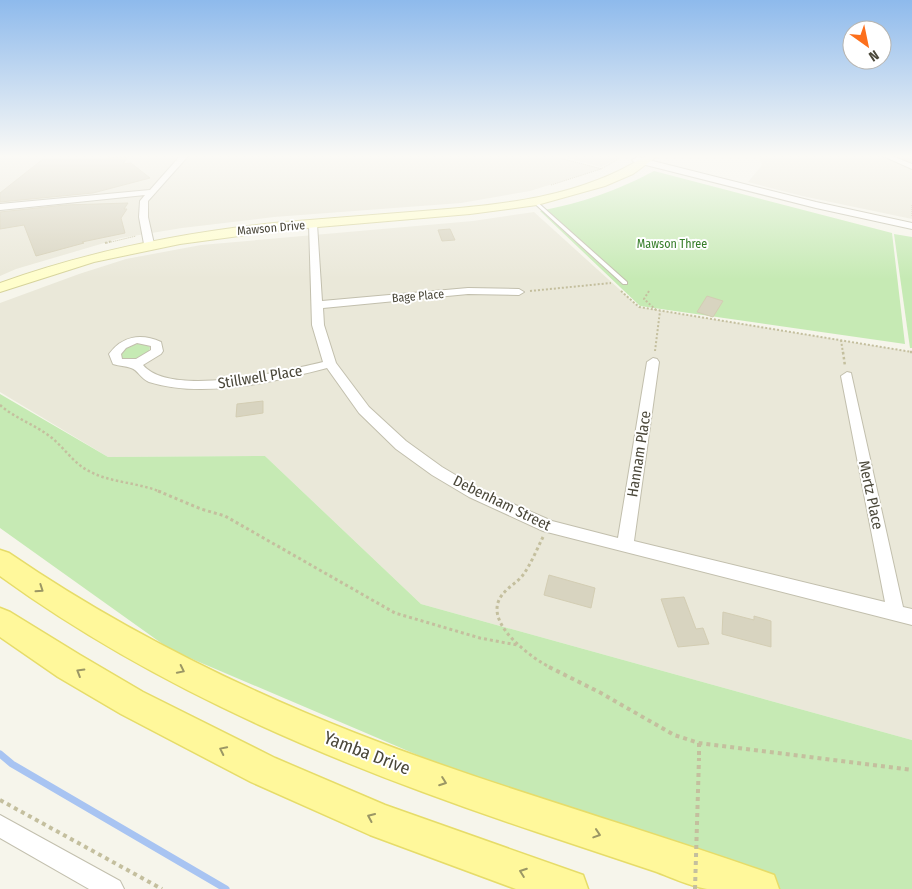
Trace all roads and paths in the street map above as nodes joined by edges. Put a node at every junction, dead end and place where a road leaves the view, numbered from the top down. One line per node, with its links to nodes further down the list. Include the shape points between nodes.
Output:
1 (106, 196): 7 (street)
2 (148, 196): 10 (street, via 143,208)
3 (552, 196): 5 (main road, Mawson Drive)
4 (780, 196): 8 (street)
5 (534, 201): 9 (main road, Mawson Drive, via 471,211); 12 (lane)
6 (912, 205): 8 (path)
7 (0, 207)
8 (911, 222)
9 (313, 224): 10 (main road, Mawson Drive); 17 (street, Debenham Street)
10 (149, 244): 13 (main road, Mawson Drive, via 98,256)
11 (606, 277): 16 (path, via 613,283)
12 (625, 283)
13 (0, 288)
14 (619, 289): 18 (path, via 639,307)
15 (649, 291): 18 (path, via 644,298)
16 (519, 292): 17 (street, Bage Place, via 468,291)
17 (318, 305): 23 (street, Debenham Street, via 318,325)
18 (659, 311): 19 (path); 21 (path)
19 (840, 340): 20 (path); 24 (path)
20 (912, 352)
21 (653, 362): 27 (street, Hannam Place)
22 (135, 364): 23 (street, Stillwell Place, via 148,377 202,386 278,378)
23 (330, 364): 26 (street, Debenham Street, via 364,410 401,445 474,493)
24 (847, 376): 29 (street, Mertz Place)
25 (0, 405): 32 (path, via 52,437 86,470 113,480 147,486 225,516 396,613 480,638)
26 (549, 527): 27 (street, Debenham Street); 32 (path, via 523,575 498,602 501,623)
27 (626, 546): 29 (street, Debenham Street)
28 (0, 561): 41 (main road, Yamba Drive, one-way to 41, via 105,630 215,687 310,731 480,796)
29 (896, 613): 30 (street, Debenham Street)
30 (912, 617)
31 (0, 621): 39 (main road, one-way to 31, via 383,822 263,770 132,703)
32 (517, 645): 33 (path, via 532,658 674,735)
33 (699, 743): 34 (path); 40 (path, bridge)
34 (912, 770)
35 (0, 800): 38 (path)
36 (0, 826): 37 (street)
37 (112, 889)
38 (162, 889)
39 (569, 889)
40 (695, 889)
41 (760, 889)

